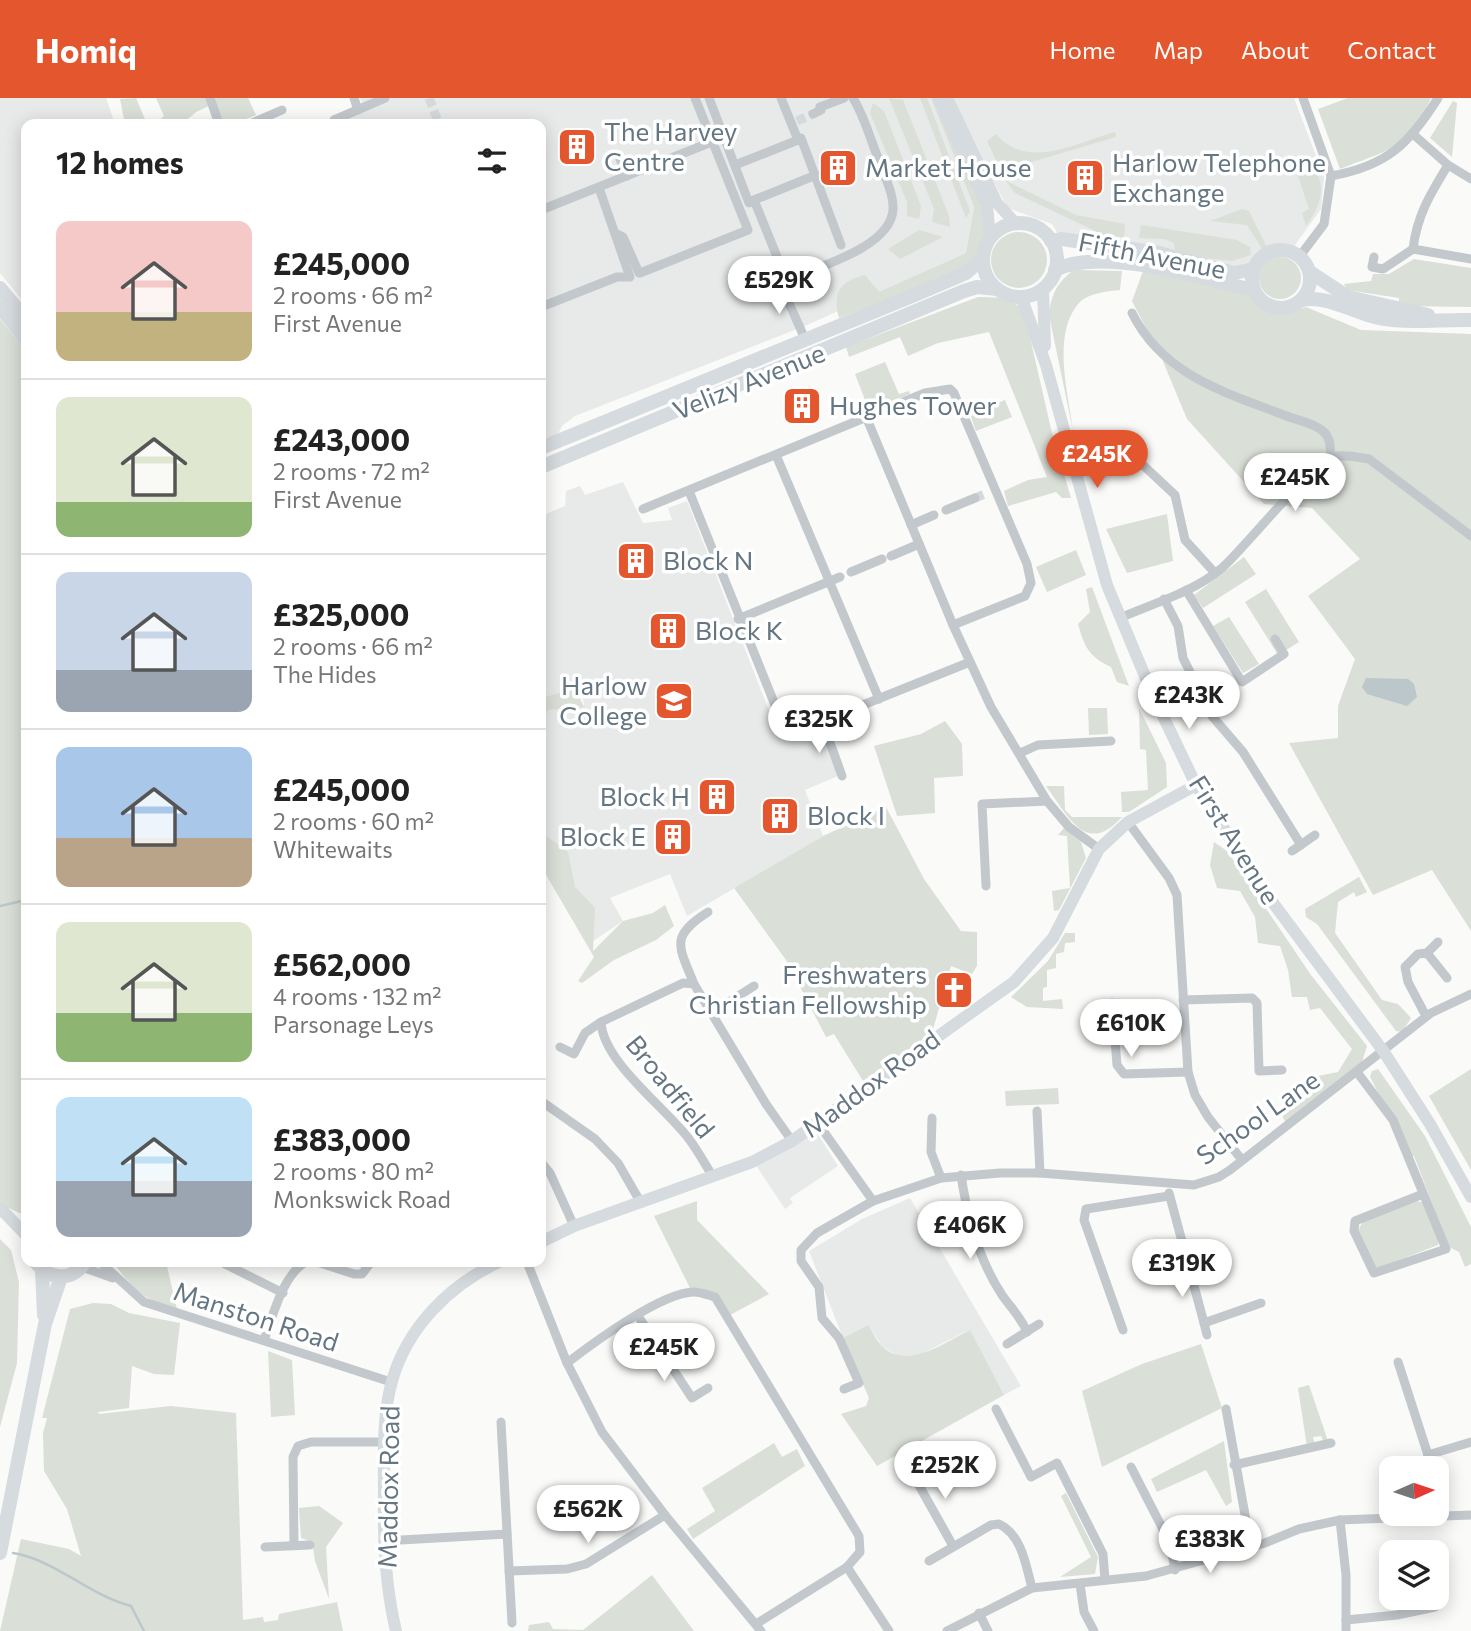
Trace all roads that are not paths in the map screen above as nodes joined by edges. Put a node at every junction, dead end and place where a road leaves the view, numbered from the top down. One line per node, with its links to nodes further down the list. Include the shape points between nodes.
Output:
1 (210, 98): 16 (street)
2 (354, 98): 14 (street)
3 (385, 98): 14 (street)
4 (695, 98): 22 (street)
5 (709, 98): 20 (street)
6 (781, 98): 21 (street)
7 (844, 98): 15 (street)
8 (853, 98): 60 (street, via 889,188 891,223 866,247 780,283)
9 (938, 98): 34 (street, via 987,205)
10 (947, 98): 33 (street, via 997,203)
11 (1303, 98): 28 (street)
12 (1438, 98): 19 (street)
13 (282, 110): 17 (street)
14 (358, 110): 18 (street)
15 (813, 114)
16 (217, 119)
17 (261, 119)
18 (341, 119)
19 (1415, 135): 25 (street); 28 (street, via 1392,153)
20 (724, 137): 22 (street); 24 (street)
21 (797, 140): 24 (street); 26 (street, via 801,138)
22 (713, 142): 27 (street); 46 (street, via 748,230)
23 (620, 159): 27 (street)
24 (734, 164): 31 (street, via 749,203)
25 (1448, 165): 29 (street); 37 (street, via 1426,198)
26 (816, 175): 31 (street); 36 (street)
27 (627, 176): 30 (street)
28 (1331, 176): 38 (street, via 1328,214)
29 (1471, 179)
30 (598, 188): 32 (street); 46 (street)
31 (754, 200): 42 (street)
32 (546, 208)
33 (1016, 224): 34 (main road); 35 (main road, via 1036,227)
34 (990, 238): 40 (main road)
35 (1051, 241): 43 (main road, Fifth Avenue, via 1159,253 1234,273); 44 (main road)
36 (841, 245)
37 (1413, 249): 39 (street, via 1383,269 1373,267); 41 (street)
38 (1300, 256): 43 (main road, via 1275,250); 45 (main road)
39 (1374, 257)
40 (983, 258): 48 (main road, via 985,272); 60 (main road, Velizy Avenue, via 967,272)
41 (1471, 259)
42 (780, 264)
43 (1254, 269): 50 (main road)
44 (1055, 270): 49 (main road); 50 (main road, Fifth Avenue, via 1073,261 1156,267)
45 (1310, 272): 52 (main road, via 1310,287); 57 (main road, via 1348,297)
46 (636, 274): 53 (street)
47 (0, 288): 55 (main road)
48 (997, 289): 51 (main road); 66 (main road, Velizy Avenue, via 964,291)
49 (1043, 290): 51 (main road); 61 (street, First Avenue)
50 (1254, 290): 52 (main road, via 1275,308)
51 (1014, 296): 61 (street, First Avenue, via 1028,309)
52 (1302, 300): 57 (main road, via 1327,301 1373,317)
53 (546, 305)
54 (0, 307): 59 (main road)
55 (21, 313)
56 (1132, 313): 65 (street, via 1150,342 1174,367 1317,427 1330,442)
57 (1446, 319): 58 (main road)
58 (1471, 320)
59 (21, 334)
60 (804, 339): 63 (main road, Velizy Avenue)
61 (1046, 365): 84 (street, First Avenue, via 1092,534)
62 (867, 419): 64 (street); 68 (street, via 925,393 950,389); 75 (street)
63 (546, 446)
64 (776, 455): 69 (street); 81 (street)
65 (1331, 457): 76 (street, via 1369,460); 79 (street)
66 (546, 465)
67 (1144, 466): 79 (street, via 1175,495 1185,540)
68 (995, 490): 70 (street); 86 (street, via 1031,583 1025,596)
69 (689, 491): 72 (street); 85 (street)
70 (985, 494)
71 (975, 498): 73 (street)
72 (643, 509)
73 (946, 510)
74 (934, 515): 75 (street)
75 (911, 525): 77 (street)
76 (1471, 536)
77 (919, 544): 78 (street); 86 (street)
78 (852, 572)
79 (1215, 573): 82 (street)
80 (840, 577): 81 (street)
81 (829, 581): 85 (street); 89 (street)
82 (1186, 590): 83 (street); 87 (street, via 1242,681 1284,654)
83 (1164, 599): 84 (street); 98 (street, via 1178,626 1183,658 1212,716 1243,752)
84 (1121, 618): 94 (street, First Avenue)
85 (738, 619): 90 (street, via 785,723 798,731)
86 (953, 625): 88 (street)
87 (1275, 639)
88 (970, 662): 89 (street); 92 (street)
89 (879, 699): 90 (street)
90 (823, 723): 93 (street)
91 (1111, 741): 92 (street, via 1038,745)
92 (1020, 753): 95 (street)
93 (842, 776)
94 (1196, 785): 96 (street, Maddox Road); 115 (street, First Avenue, via 1262,888)
95 (1047, 801): 99 (street, via 1069,827); 101 (street, via 982,804)
96 (1128, 822): 99 (street, Maddox Road); 109 (street, via 1177,895)
97 (1315, 835): 98 (street)
98 (1301, 845): 100 (street)
99 (1098, 849): 122 (street, Maddox Road, via 1053,938 1014,982)
100 (1292, 851)
101 (986, 886)
102 (708, 912): 106 (street, via 686,926 681,936)
103 (1438, 942): 104 (street)
104 (1427, 953): 105 (street); 112 (street, via 1418,954 1405,967)
105 (1447, 978)
106 (694, 984): 111 (street); 113 (street, Broadfield, via 683,983)
107 (754, 986): 111 (street)
108 (1471, 993): 112 (street, School Lane)
109 (1183, 1000): 116 (street, via 1252,998 1257,1003 1259,1071); 117 (street)
110 (1112, 1003): 117 (street, via 1116,1065 1124,1074)
111 (713, 1012): 123 (street)
112 (1426, 1016): 115 (street, School Lane)
113 (601, 1022): 114 (street, Broadfield, via 585,1033 574,1054); 128 (street, Broadfield, via 612,1052 688,1138)
114 (560, 1047)
115 (1384, 1052): 118 (street, School Lane); 133 (street, First Avenue)
116 (1282, 1070)
117 (1188, 1072): 124 (street, via 1208,1117)
118 (1357, 1072): 124 (street, School Lane); 131 (street, via 1393,1120)
119 (546, 1105): 135 (street, via 595,1139 618,1163)
120 (1037, 1111): 126 (street)
121 (932, 1118): 129 (street, via 931,1152)
122 (817, 1122): 123 (street, Maddox Road); 134 (street)
123 (792, 1141): 128 (street, Maddox Road)
124 (1242, 1160): 130 (street, School Lane, via 1207,1182)
125 (546, 1168): 137 (street)
126 (1040, 1173): 127 (street, School Lane); 130 (street, School Lane)
127 (961, 1175): 129 (street, School Lane); 160 (street, via 967,1218 1002,1294)
128 (713, 1177): 135 (street, Maddox Road)
129 (941, 1178): 134 (street, School Lane)
130 (1166, 1185): 132 (street)
131 (1423, 1194): 131 (street, via 1446,1249 1374,1273 1354,1231 1355,1221)
132 (1169, 1196): 156 (street); 159 (street, via 1086,1209 1084,1220)
133 (1471, 1197)
134 (873, 1201): 168 (street, School Lane, via 817,1233 801,1250 805,1270 820,1287 822,1318 839,1338 859,1383)
135 (641, 1203): 137 (street, Maddox Road)
136 (5, 1212): 138 (street)
137 (575, 1226): 139 (street, Maddox Road)
138 (21, 1230)
139 (546, 1240)
140 (39, 1267): 157 (main road)
141 (41, 1267): 151 (main road)
142 (78, 1267): 151 (main road)
143 (90, 1267): 152 (street, Manston Road)
144 (105, 1267): 152 (street, Manston Road)
145 (231, 1267): 153 (street)
146 (297, 1267): 153 (street)
147 (331, 1267): 148 (street, via 354,1275)
148 (367, 1267)
149 (491, 1267): 166 (street, Maddox Road, via 449,1292 429,1314)
150 (529, 1267): 165 (street)
151 (61, 1277): 157 (main road)
152 (115, 1278): 162 (street, Manston Road, via 144,1301)
153 (282, 1293): 162 (street)
154 (1261, 1303): 156 (street)
155 (638, 1316): 165 (street); 167 (street, via 692,1398); 193 (street, via 676,1294 715,1297 859,1536 860,1552)
156 (1204, 1323): 161 (street)
157 (45, 1324): 191 (main road)
158 (1039, 1324): 160 (street)
159 (1123, 1330)
160 (1027, 1332): 163 (street)
161 (1207, 1335)
162 (264, 1340): 166 (street, Manston Road)
163 (1007, 1344)
164 (1398, 1362): 175 (street)
165 (567, 1363): 179 (street, via 602,1432)
166 (391, 1382): 172 (street, Maddox Road)
167 (708, 1388)
168 (844, 1389)
169 (996, 1409): 196 (street, via 1031,1476 1057,1463 1103,1554)
170 (1226, 1409): 176 (street)
171 (501, 1422): 184 (street)
172 (384, 1441): 185 (street, Maddox Road); 186 (street, via 298,1446 293,1457)
173 (1471, 1442): 175 (street)
174 (1331, 1443): 176 (street)
175 (1428, 1455)
176 (1234, 1465): 190 (street)
177 (1131, 1466): 194 (street, via 1170,1544)
178 (911, 1471): 188 (street)
179 (665, 1515): 195 (street, via 586,1564); 203 (street)
180 (1449, 1515): 181 (street)
181 (1471, 1515)
182 (1379, 1518): 183 (street)
183 (1340, 1520): 190 (street, via 1299,1529); 201 (street)
184 (507, 1534): 185 (street); 195 (street)
185 (383, 1541): 204 (street, Maddox Road)
186 (294, 1545): 187 (street); 189 (street)
187 (310, 1545)
188 (953, 1546): 192 (street); 198 (street, via 991,1525 1004,1526 1023,1553)
189 (265, 1547)
190 (1251, 1548): 194 (street)
191 (0, 1553)
192 (929, 1561)
193 (847, 1567): 203 (street); 205 (street)
194 (1175, 1570): 196 (street)
195 (509, 1571): 202 (street)
196 (1105, 1580): 197 (street)
197 (1080, 1584): 198 (street); 208 (street, via 1084,1612)
198 (1032, 1588): 200 (street)
199 (1418, 1610): 201 (street)
200 (979, 1613): 206 (street); 207 (street)
201 (1346, 1620): 209 (street)
202 (512, 1623)
203 (758, 1628)
204 (396, 1631)
205 (889, 1631)
206 (947, 1631)
207 (988, 1631)
208 (1094, 1631)
209 (1346, 1631)

